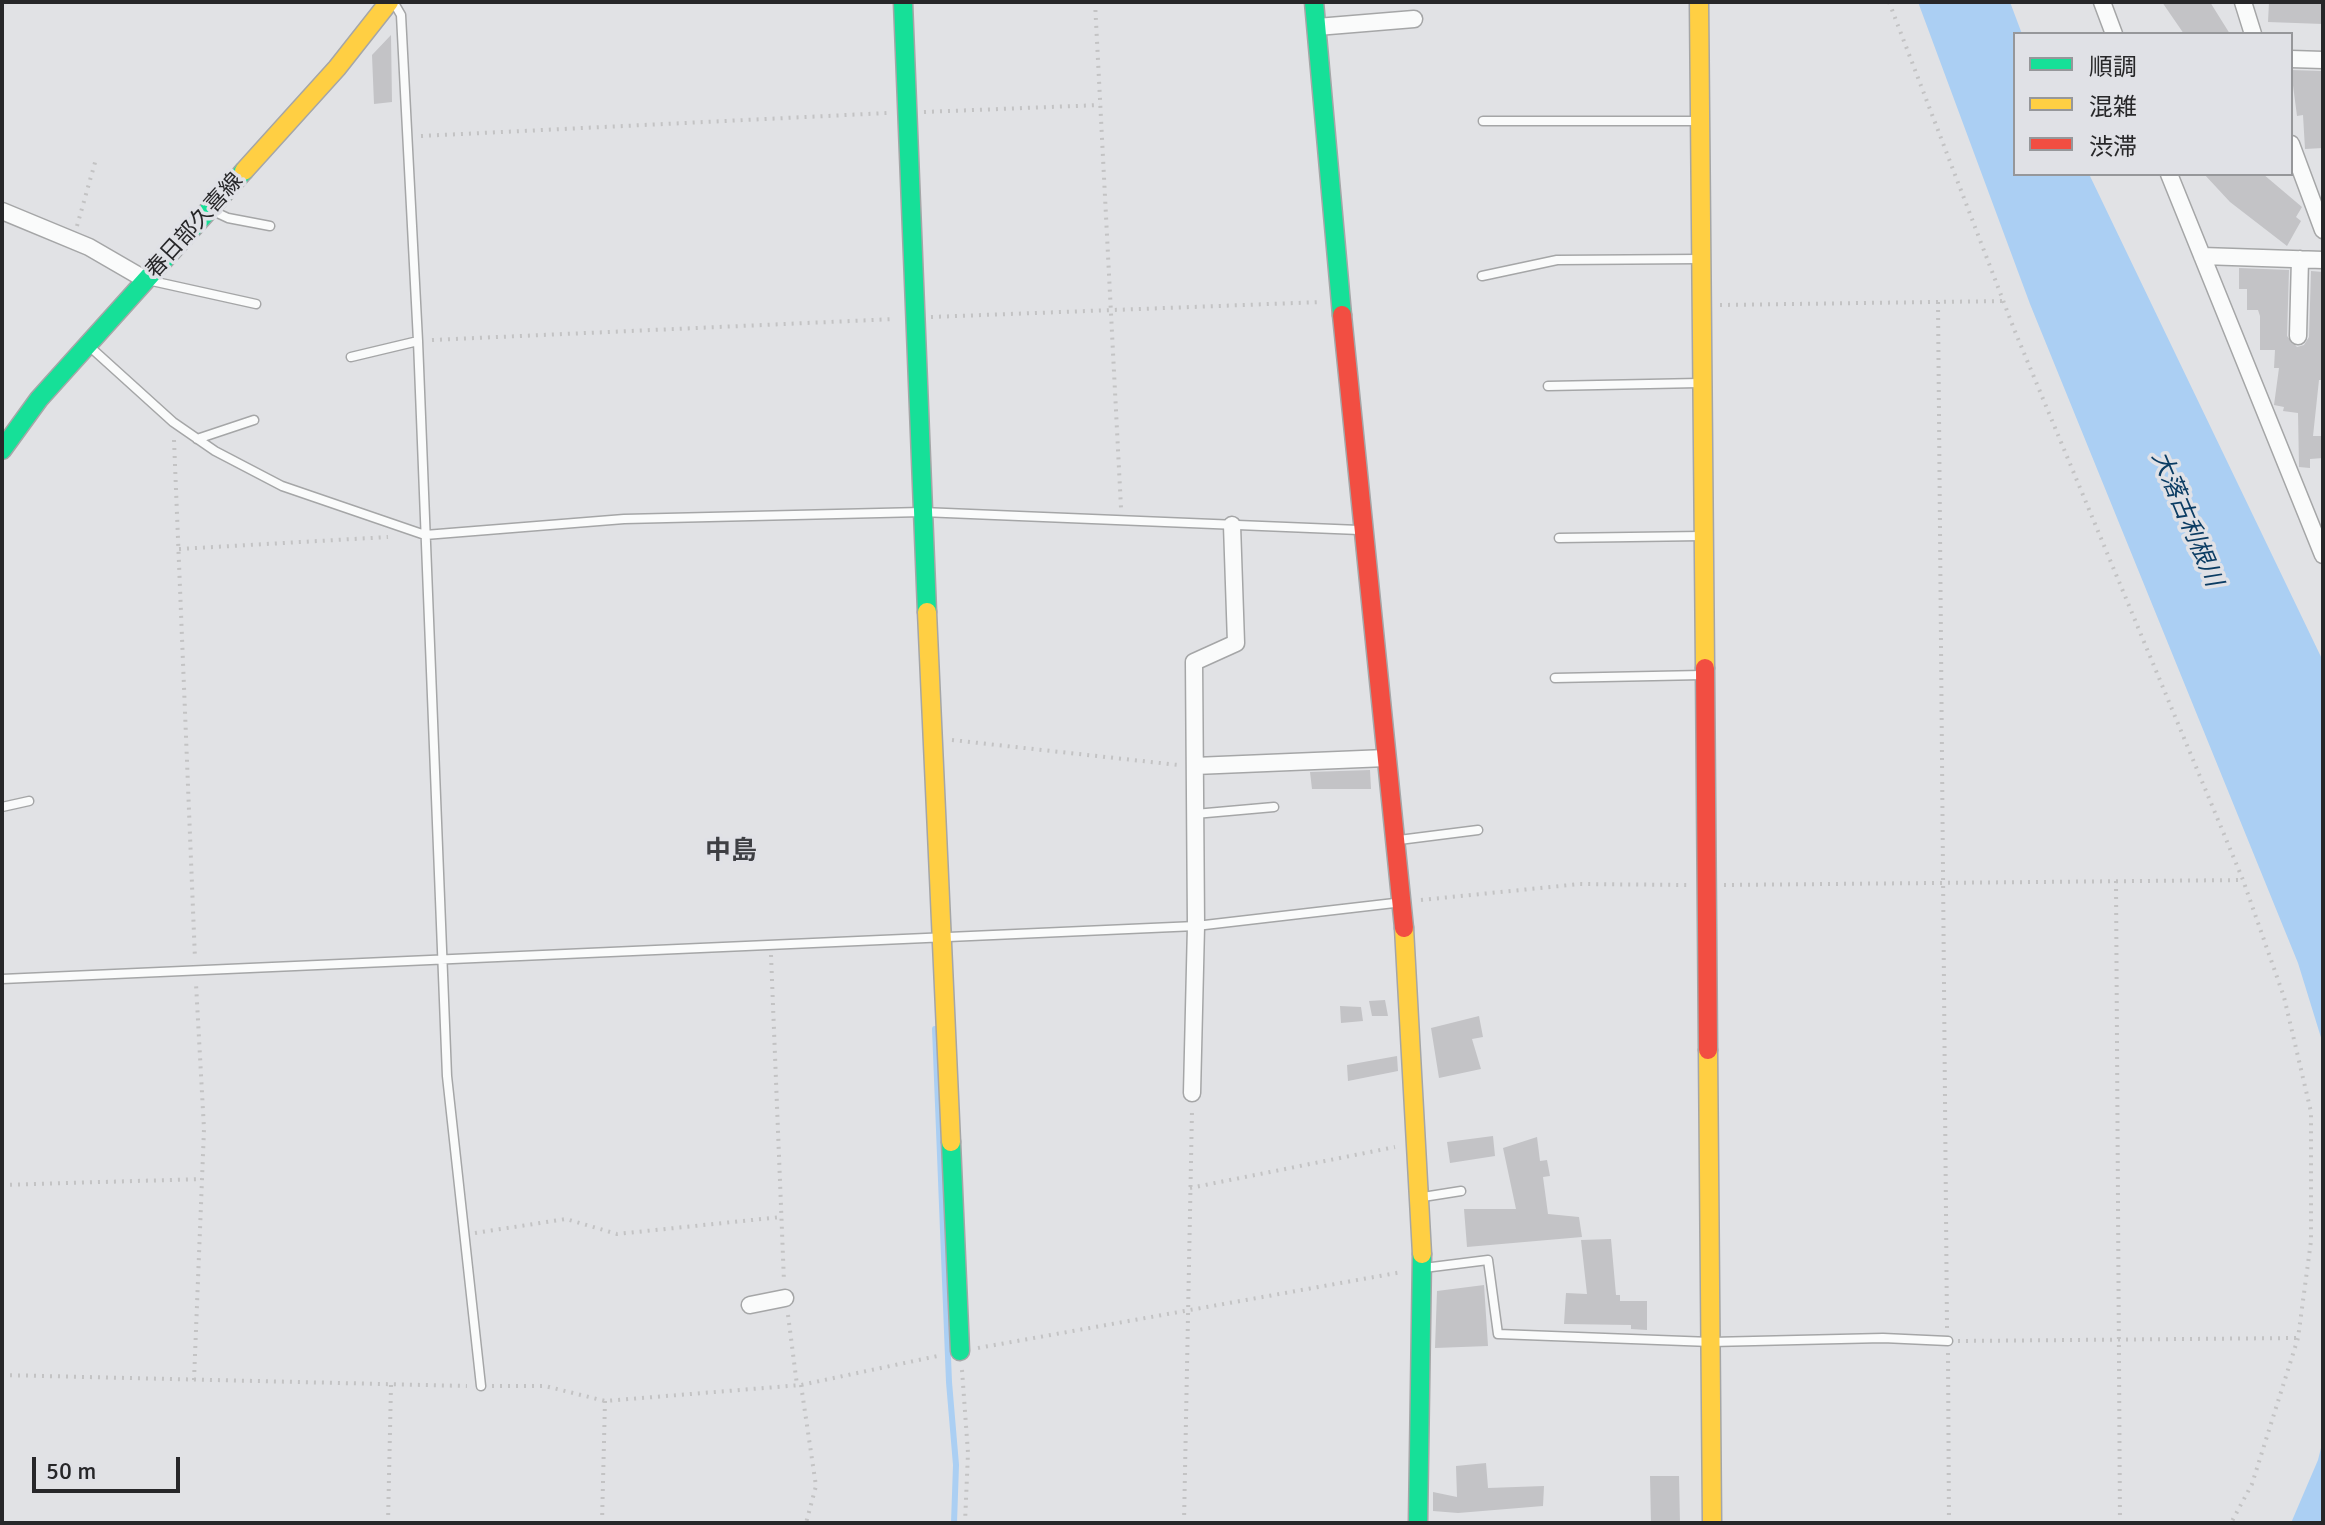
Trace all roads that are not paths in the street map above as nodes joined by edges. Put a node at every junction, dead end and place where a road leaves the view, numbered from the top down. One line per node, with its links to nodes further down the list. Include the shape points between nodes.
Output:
1 (392, 2): 17 (street, 春日部久喜線); 29 (lane, via 401,15)
2 (903, 2): 37 (street)
3 (1314, 2): 8 (street)
4 (1699, 2): 13 (street)
5 (2102, 2): 9 (street)
6 (2243, 2): 10 (street)
7 (1414, 19): 8 (street)
8 (1317, 27): 39 (street)
9 (2113, 32)
10 (2252, 32)
11 (2293, 59): 12 (street)
12 (2323, 60)
13 (1700, 120): 14 (lane); 22 (street)
14 (1483, 121)
15 (2293, 149): 20 (street)
16 (2170, 176): 21 (street)
17 (210, 209): 19 (lane); 26 (street, 春日部久喜線)
18 (2, 211): 26 (street, via 73,240)
19 (270, 226)
20 (2323, 230)
21 (2202, 256): 23 (street); 43 (street)
22 (1701, 259): 25 (lane, via 1557,260); 32 (street)
23 (2300, 259): 24 (street); 28 (street)
24 (2323, 260)
25 (1482, 276)
26 (146, 280): 27 (lane); 30 (street, 春日部久喜線)
27 (256, 304)
28 (2298, 336)
29 (418, 341): 31 (lane); 40 (lane)
30 (88, 346): 35 (lane); 36 (street, 春日部久喜線)
31 (351, 357)
32 (1702, 383): 33 (lane); 41 (street)
33 (1548, 386)
34 (254, 420): 35 (lane)
35 (197, 439): 40 (lane, via 282,486)
36 (4, 442)
37 (922, 512): 38 (lane); 40 (lane, via 624,519); 56 (street)
38 (1232, 525): 39 (lane); 47 (street, via 1236,643 1194,662)
39 (1361, 530): 46 (street)
40 (425, 535): 57 (lane)
41 (1703, 536): 42 (lane); 44 (street)
42 (1559, 538)
43 (2323, 555)
44 (1705, 675): 45 (lane); 66 (street)
45 (1555, 678)
46 (1386, 758): 47 (street); 53 (street)
47 (1195, 766): 51 (street)
48 (29, 801): 49 (lane)
49 (2, 807)
50 (1274, 807): 51 (lane)
51 (1195, 814): 55 (street)
52 (1478, 830): 53 (lane)
53 (1396, 840): 54 (street)
54 (1403, 902): 55 (lane); 61 (street)
55 (1196, 926): 56 (lane); 59 (street)
56 (942, 937): 57 (lane); 67 (street)
57 (443, 959): 58 (lane); 68 (lane, via 447,1076)
58 (2, 979)
59 (1192, 1093)
60 (1461, 1191): 61 (lane)
61 (1419, 1198): 62 (street)
62 (1423, 1268): 66 (lane, via 1488,1260 1498,1334); 69 (street)
63 (785, 1298): 64 (street)
64 (750, 1305)
65 (1948, 1341): 66 (lane)
66 (1711, 1342): 70 (street)
67 (960, 1351)
68 (481, 1386)
69 (1418, 1523)
70 (1712, 1523)

